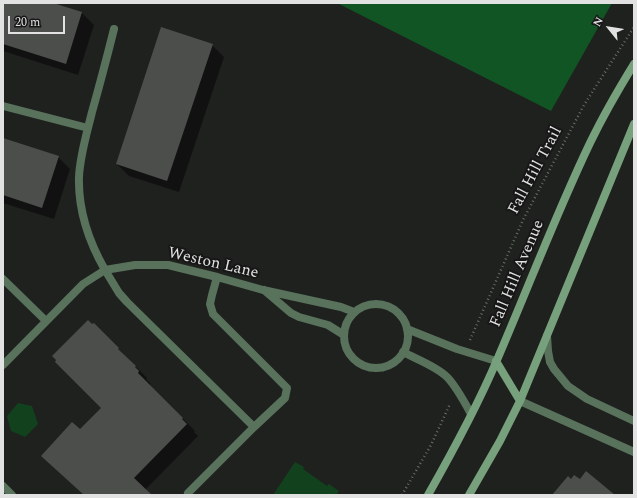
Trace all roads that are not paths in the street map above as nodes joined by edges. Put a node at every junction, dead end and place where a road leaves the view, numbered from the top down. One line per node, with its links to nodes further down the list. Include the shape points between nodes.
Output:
1 (114, 29): 5 (street)
2 (634, 64): 16 (main road, Fall Hill Avenue, via 590,142)
3 (3, 106): 5 (street)
4 (634, 124): 14 (main road)
5 (88, 128): 6 (street, via 79,178 81,202 87,232)
6 (105, 270): 7 (street, Weston Lane, via 135,265 168,265); 11 (street, Weston Lane, via 83,284); 21 (street, via 127,302)
7 (216, 277): 9 (street, Weston Lane); 21 (street, via 210,304 213,314 287,388 285,398)
8 (3, 279): 11 (street)
9 (263, 290): 10 (street, Weston Lane); 13 (street, Weston Lane, via 290,313 328,325)
10 (354, 312): 12 (street, via 371,304 381,304 398,313); 13 (street, via 345,326)
11 (46, 321): 17 (street, Weston Lane)
12 (407, 329): 15 (street, via 406,345); 16 (street)
13 (344, 335): 15 (street, via 345,345 350,354 357,362 366,366 387,365 396,360)
14 (547, 336): 18 (main road); 20 (street, via 550,362 568,386 597,404)
15 (402, 352): 19 (street, via 429,364 447,377)
16 (496, 361): 18 (main road); 19 (main road, Fall Hill Avenue)
17 (3, 365)
18 (520, 401): 22 (street); 27 (main road)
19 (472, 414): 26 (main road, Fall Hill Avenue)
20 (634, 421)
21 (254, 428): 24 (street)
22 (634, 452)
23 (3, 486): 25 (street)
24 (188, 493)
25 (12, 495)
26 (428, 495)
27 (469, 495)

